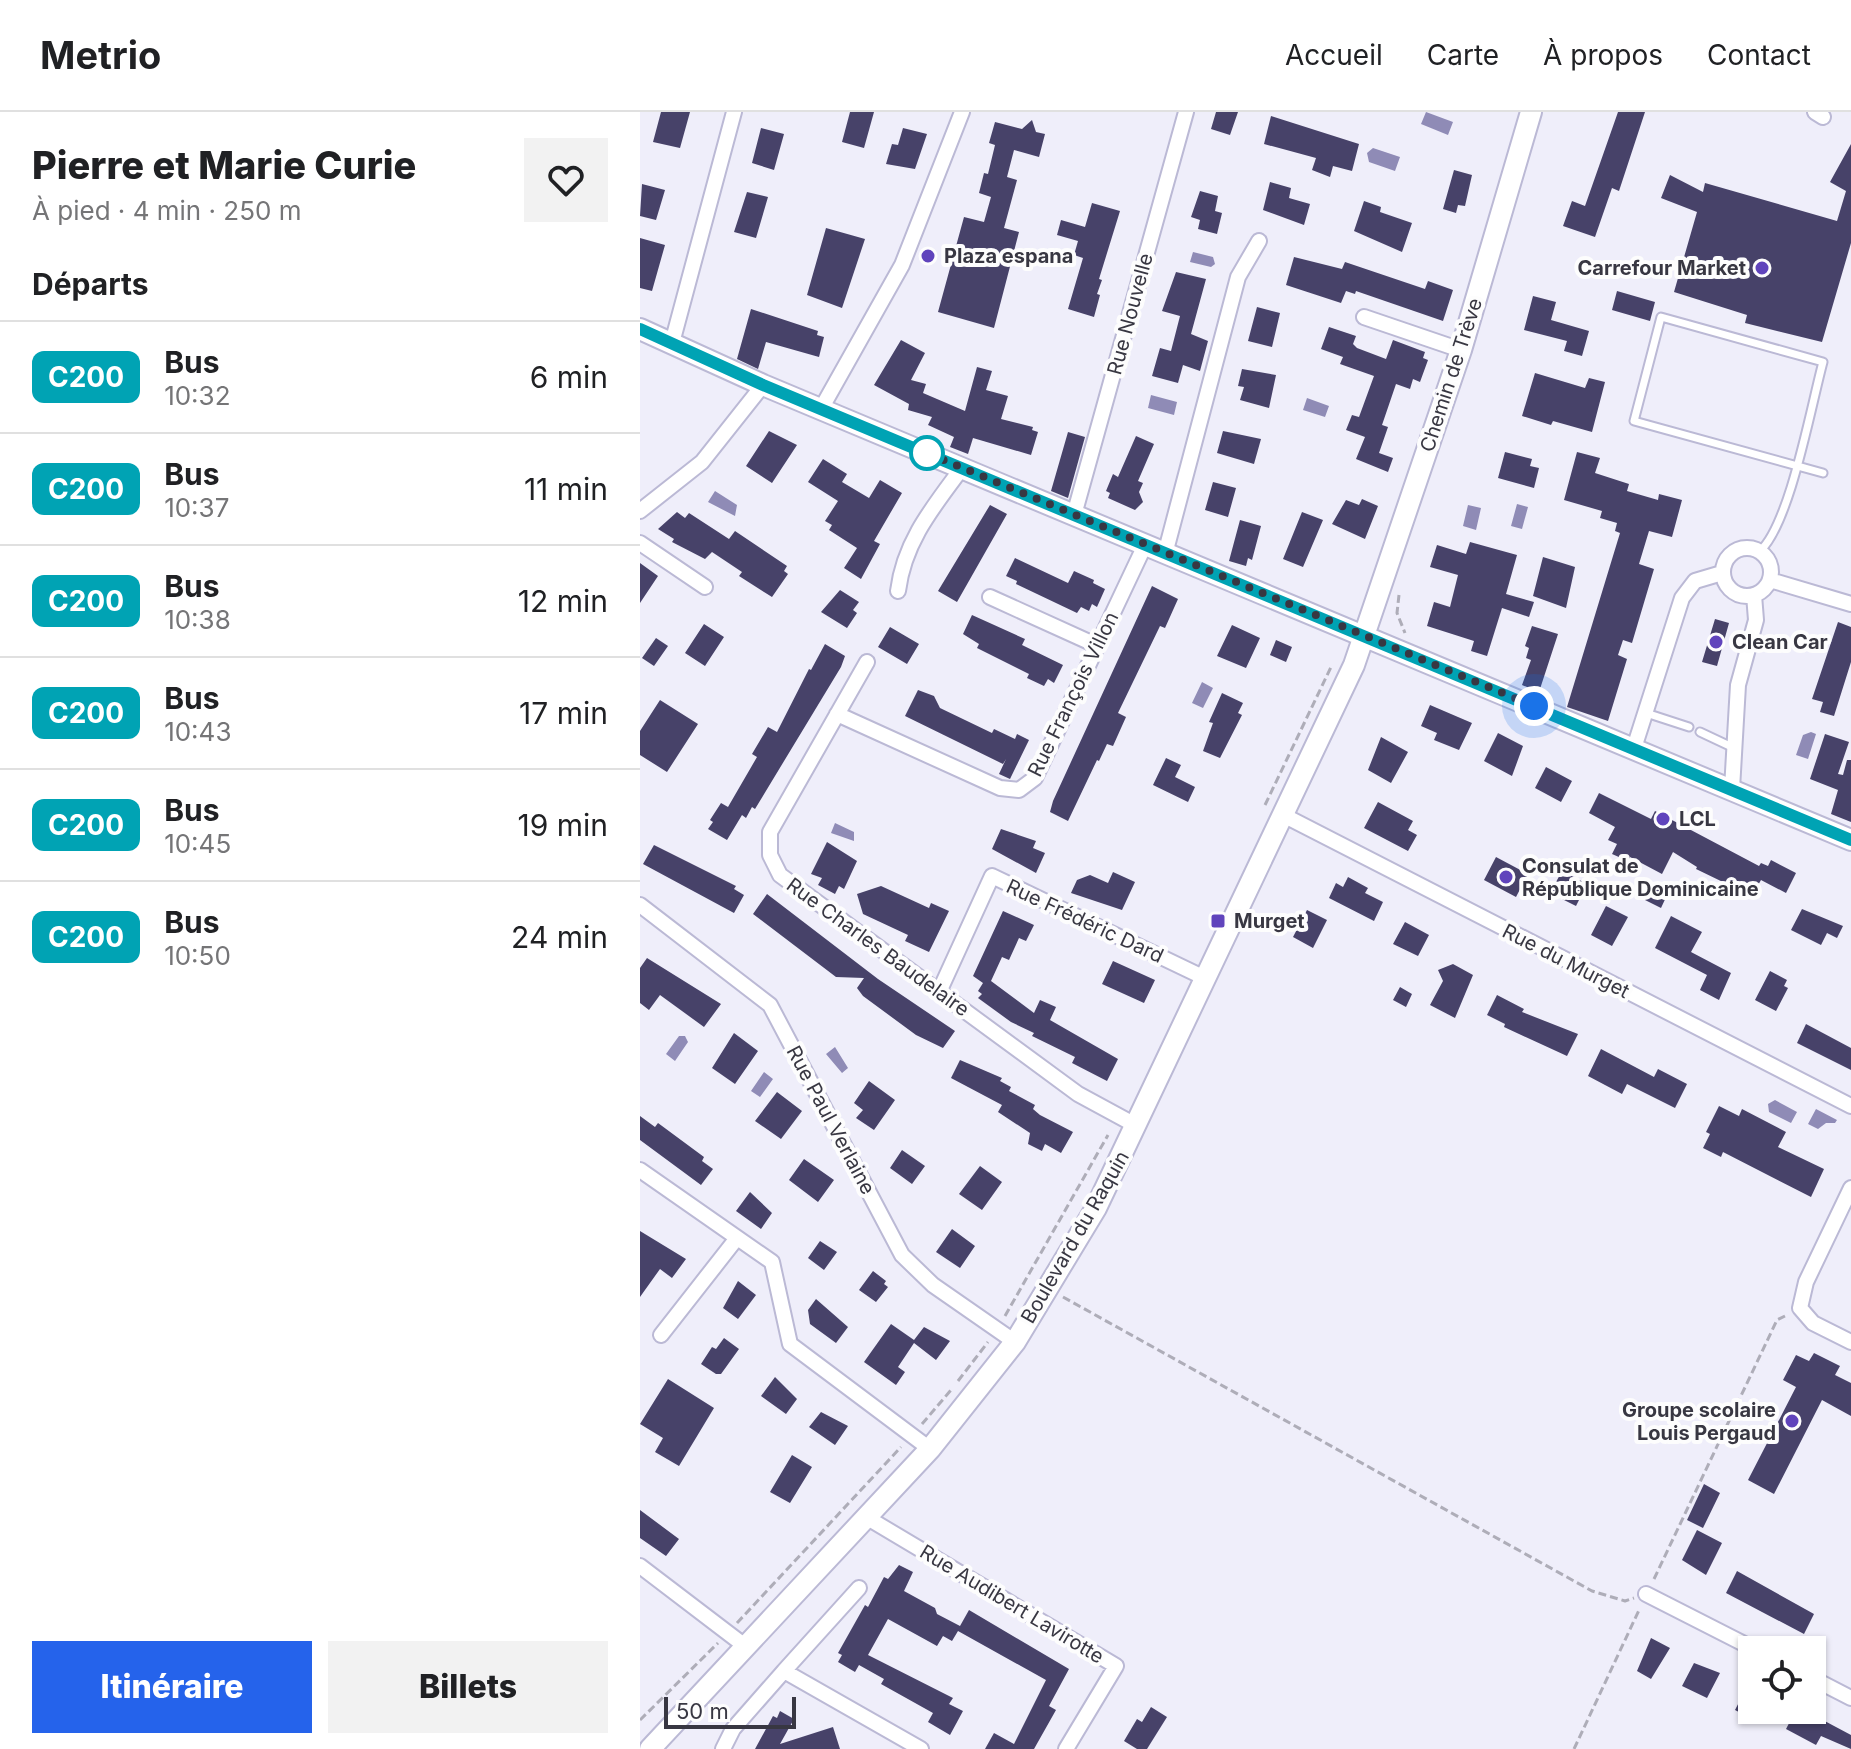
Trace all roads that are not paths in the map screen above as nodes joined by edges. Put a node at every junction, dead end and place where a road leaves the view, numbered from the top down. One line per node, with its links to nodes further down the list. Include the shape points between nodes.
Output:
1 (734, 112): 8 (street)
2 (962, 112): 11 (street, via 902,265)
3 (1186, 112): 16 (street, Rue Nouvelle)
4 (1531, 112): 9 (street, Chemin de Trève)
5 (1259, 241): 20 (street, via 1238,277)
6 (1364, 317): 9 (street)
7 (640, 329): 8 (street)
8 (672, 343): 10 (street)
9 (1461, 350): 28 (street, Chemin de Trève)
10 (763, 385): 11 (street); 15 (street, via 702,462)
11 (821, 409): 13 (street)
12 (1796, 465): 12 (lane, via 1634,421 1661,317 1823,362); 14 (lane); 19 (lane, via 1777,528)
13 (962, 468): 16 (street); 24 (street, via 920,525 901,566)
14 (1823, 473)
15 (640, 511)
16 (1074, 515): 18 (street)
17 (640, 543): 23 (street)
18 (1145, 545): 20 (street); 29 (street, Rue François Villon)
19 (1760, 551): 21 (street, via 1745,548 1731,553); 22 (street, via 1770,564)
20 (1165, 554): 28 (street)
21 (1722, 573): 25 (street, via 1731,590); 31 (street, via 1695,581 1682,598)
22 (1770, 580): 25 (street); 27 (street)
23 (705, 587)
24 (898, 591)
25 (1754, 595): 36 (street, via 1756,620 1738,685)
26 (990, 597): 29 (street)
27 (1851, 604)
28 (1365, 636): 35 (street); 38 (street, Boulevard du Raquin)
29 (1098, 646): 32 (street, Rue François Villon, via 1035,778 1019,790 1000,788)
30 (867, 662): 32 (street, Rue Charles Baudelaire)
31 (1646, 713): 33 (lane); 35 (street)
32 (837, 714): 42 (street, Rue Charles Baudelaire, via 778,813 770,832 770,855 780,875)
33 (1689, 727)
34 (1700, 732): 36 (lane)
35 (1634, 748): 37 (street)
36 (1734, 748): 37 (street)
37 (1732, 789): 39 (street)
38 (1283, 815): 41 (street, Boulevard du Raquin); 43 (street, Rue du Murget)
39 (1851, 840)
40 (640, 905): 49 (street, Rue Paul Verlaine, via 770,1005 902,1255 933,1285)
41 (1207, 979): 42 (street, Rue Frédéric Dard, via 992,876); 44 (street, Boulevard du Raquin)
42 (939, 992): 44 (street, Rue Charles Baudelaire, via 1078,1094)
43 (1851, 1106)
44 (1128, 1121): 49 (street, Boulevard du Raquin, via 1096,1208)
45 (640, 1170): 47 (street)
46 (1851, 1188): 50 (street, via 1806,1282 1800,1308 1813,1323)
47 (737, 1238): 48 (street); 51 (street, via 772,1262 790,1344)
48 (661, 1335)
49 (1015, 1342): 51 (street, Boulevard du Raquin)
50 (1851, 1342)
51 (930, 1449): 52 (street, Boulevard du Raquin)
52 (866, 1517): 57 (street, Boulevard du Raquin); 64 (street, Rue Audibert Lavirotte, via 1116,1666)
53 (640, 1566): 57 (street)
54 (859, 1588): 58 (street)
55 (1646, 1594): 56 (street)
56 (1738, 1641)
57 (745, 1646): 61 (street, Boulevard du Raquin)
58 (784, 1671): 62 (street, via 733,1729); 63 (street)
59 (1826, 1685): 60 (street)
60 (1851, 1698)
61 (650, 1749)
62 (723, 1749)
63 (921, 1749)
64 (1066, 1749)

